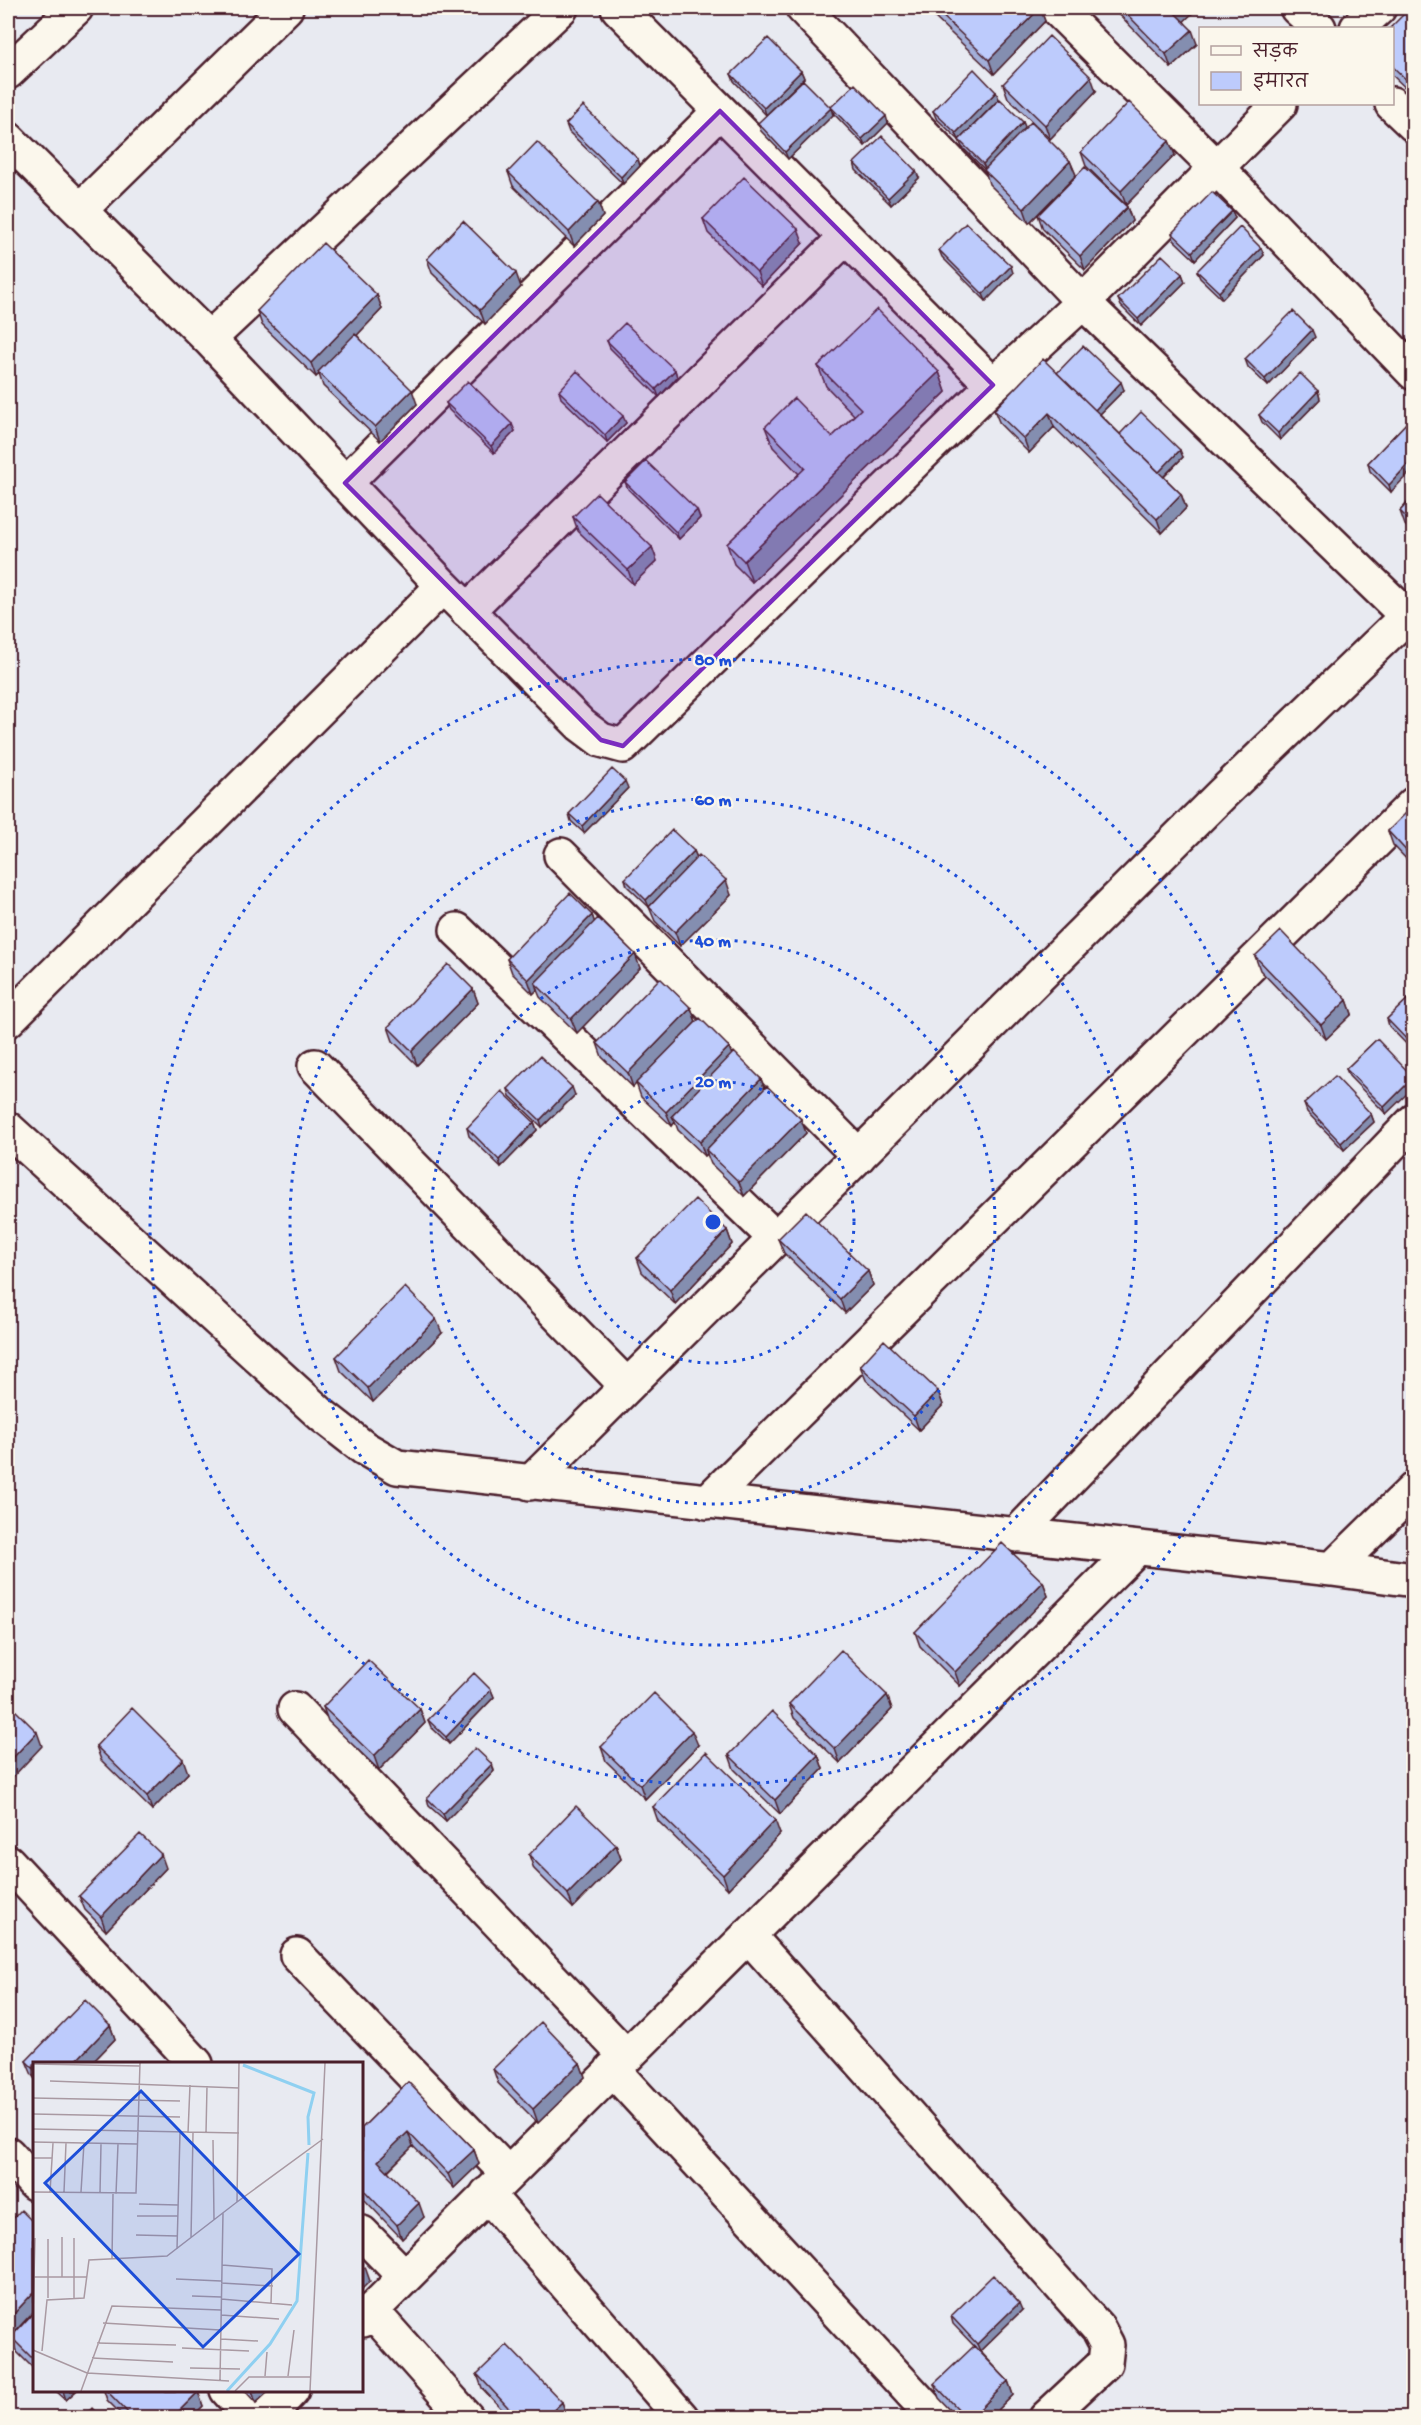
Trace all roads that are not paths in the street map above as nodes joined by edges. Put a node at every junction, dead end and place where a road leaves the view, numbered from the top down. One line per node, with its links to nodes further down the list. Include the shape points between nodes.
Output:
1 (76, 8): 11 (street)
2 (286, 8): 18 (street)
3 (561, 8): 21 (street)
4 (618, 8): 14 (street)
5 (803, 8): 20 (street)
6 (1056, 8): 17 (street)
7 (1297, 8): 9 (street)
8 (1379, 8): 10 (street)
9 (1318, 27)
10 (1358, 27)
11 (8, 72)
12 (1279, 105): 17 (street)
13 (1393, 105): 15 (street)
14 (720, 111): 19 (street); 24 (street)
15 (1413, 125)
16 (8, 139): 18 (street)
17 (1215, 166): 20 (street); 22 (street)
18 (80, 210): 21 (street)
19 (846, 237): 23 (street); 26 (street)
20 (1083, 302): 23 (street); 27 (street)
21 (209, 339): 24 (street)
22 (1413, 373)
23 (993, 385): 26 (street, via 623,746 601,740 581,725)
24 (345, 483): 25 (street)
25 (443, 586): 26 (street); 31 (street)
26 (467, 611)
27 (1410, 620): 35 (street, via 1221,795)
28 (1413, 804): 40 (street)
29 (561, 855): 35 (street)
30 (457, 930): 36 (street)
31 (8, 1020)
32 (315, 1066): 37 (street)
33 (1413, 1121): 41 (street)
34 (8, 1129): 38 (street, via 322,1416 364,1448 397,1467)
35 (859, 1156): 36 (street)
36 (775, 1238): 37 (street)
37 (627, 1386): 38 (street)
38 (530, 1483): 40 (street)
39 (1413, 1489): 43 (street)
40 (706, 1502): 41 (street)
41 (1016, 1535): 42 (street)
42 (1137, 1548): 43 (street); 47 (street)
43 (1332, 1569): 44 (street)
44 (1413, 1580)
45 (295, 1709): 50 (street)
46 (8, 1862): 49 (street)
47 (748, 1935): 50 (street); 64 (street, via 1098,2328 1107,2345 1105,2362)
48 (297, 1955): 53 (street)
49 (194, 2062)
50 (619, 2063): 53 (street); 63 (street)
51 (8, 2154): 52 (street)
52 (33, 2182)
53 (497, 2184): 55 (street); 62 (street)
54 (363, 2234): 55 (street)
55 (404, 2276): 56 (street)
56 (366, 2315): 61 (street)
57 (228, 2392): 59 (street)
58 (291, 2392): 60 (street)
59 (252, 2418)
60 (266, 2418)
61 (467, 2418)
62 (682, 2418)
63 (935, 2418)
64 (1046, 2418)

